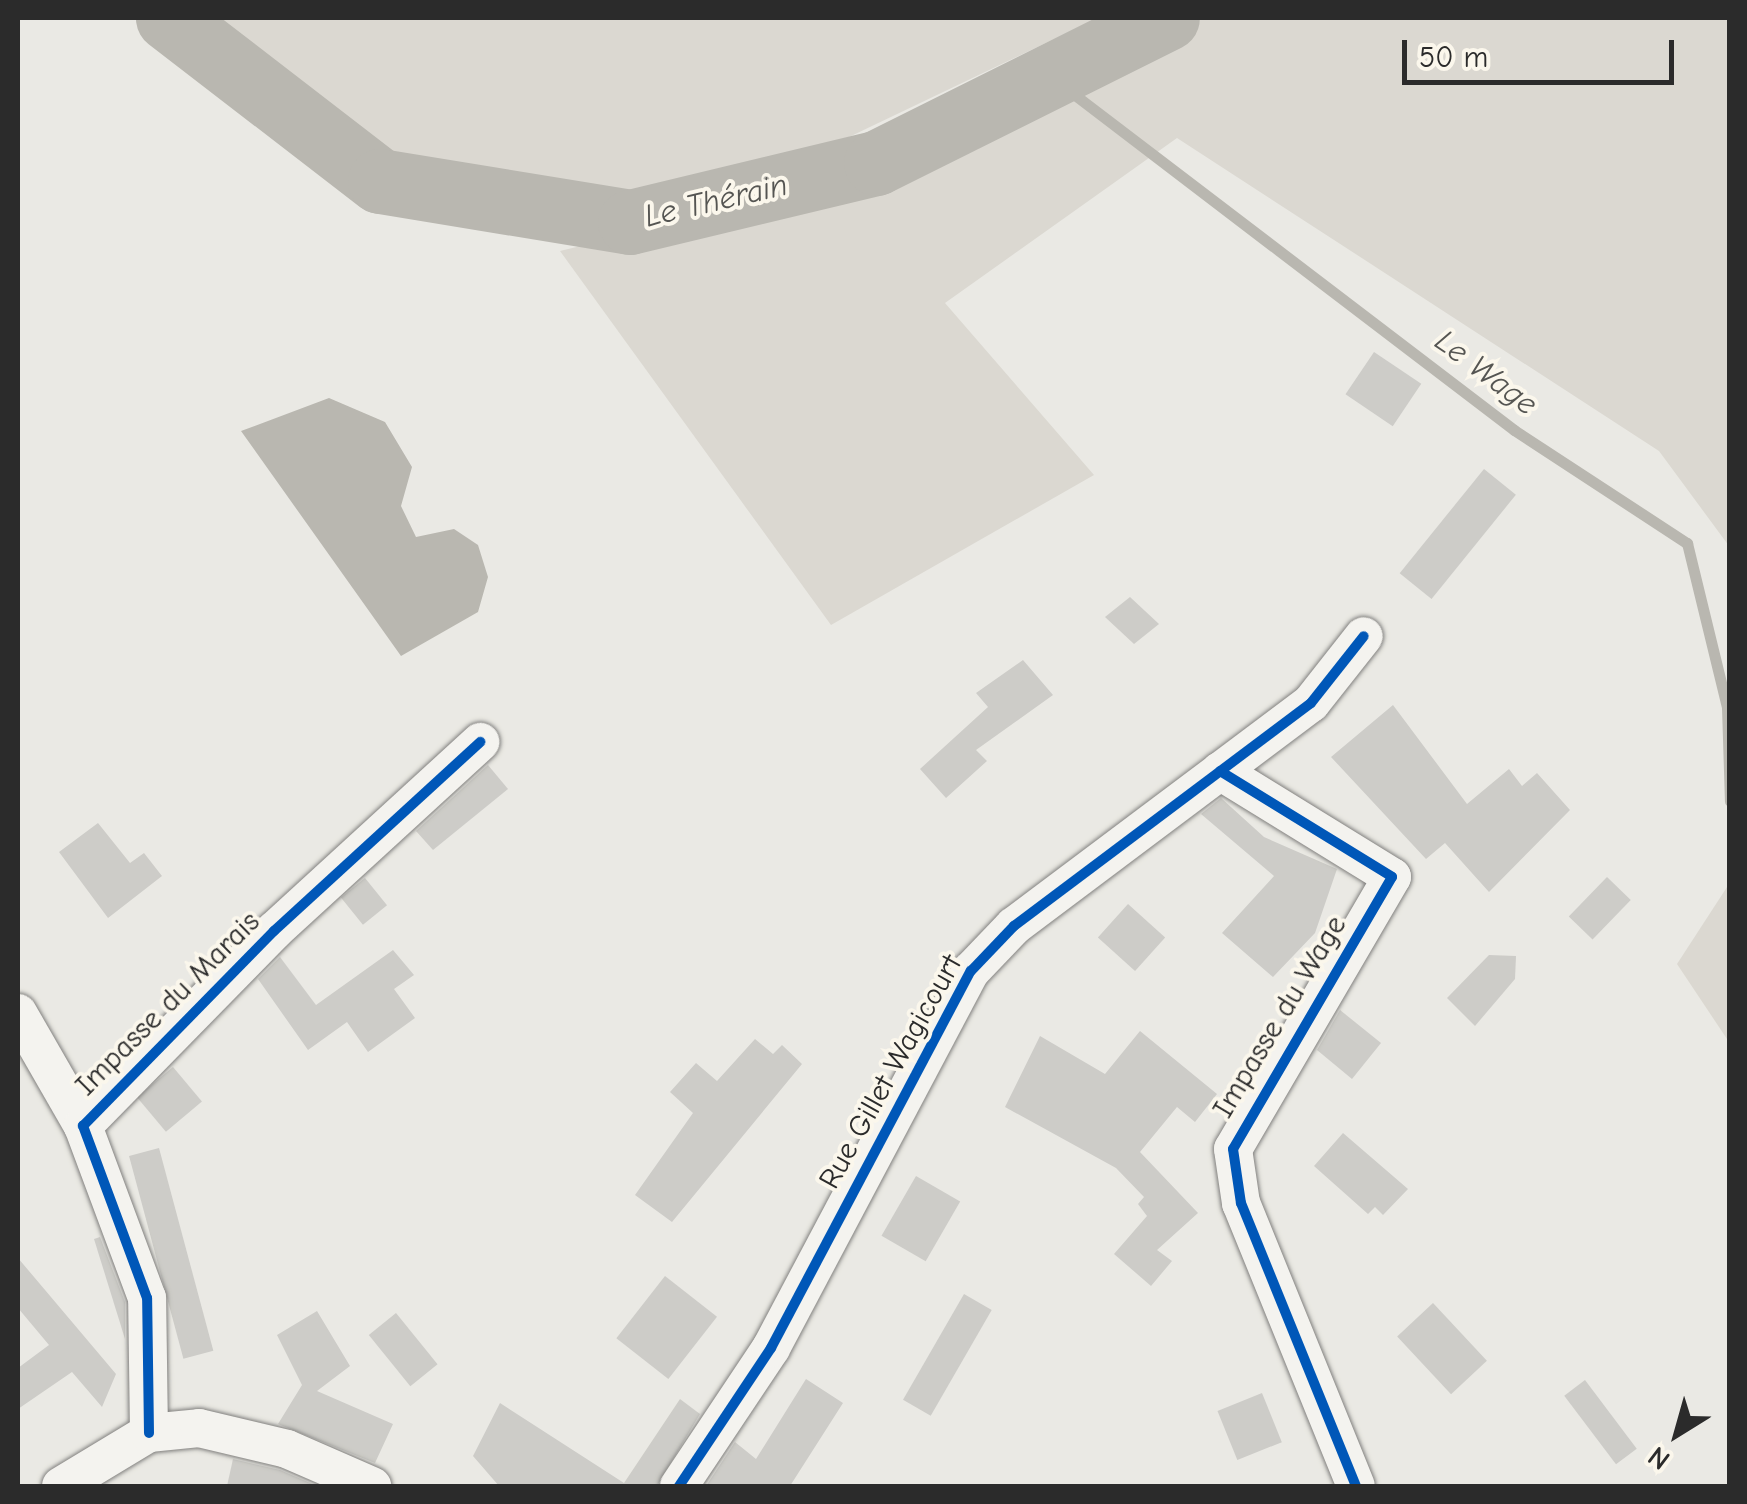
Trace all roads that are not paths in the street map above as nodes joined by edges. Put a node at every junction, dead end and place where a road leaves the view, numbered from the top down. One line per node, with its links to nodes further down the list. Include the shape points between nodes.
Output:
1 (1364, 636): 3 (street, Rue Gillet Wagicourt, via 1311,703)
2 (480, 742): 5 (street, Impasse du Marais, via 274,930)
3 (1220, 772): 9 (street, Rue Gillet Wagicourt, via 1014,926 971,971 771,1348); 10 (street, Impasse du Wage, via 1392,877 1233,1149 1241,1203)
4 (18, 1013): 5 (street)
5 (83, 1126): 6 (street, Impasse du Marais, via 148,1298)
6 (149, 1432): 7 (street); 8 (street, via 232,1432)
7 (61, 1486)
8 (372, 1486)
9 (679, 1486)
10 (1356, 1486)

